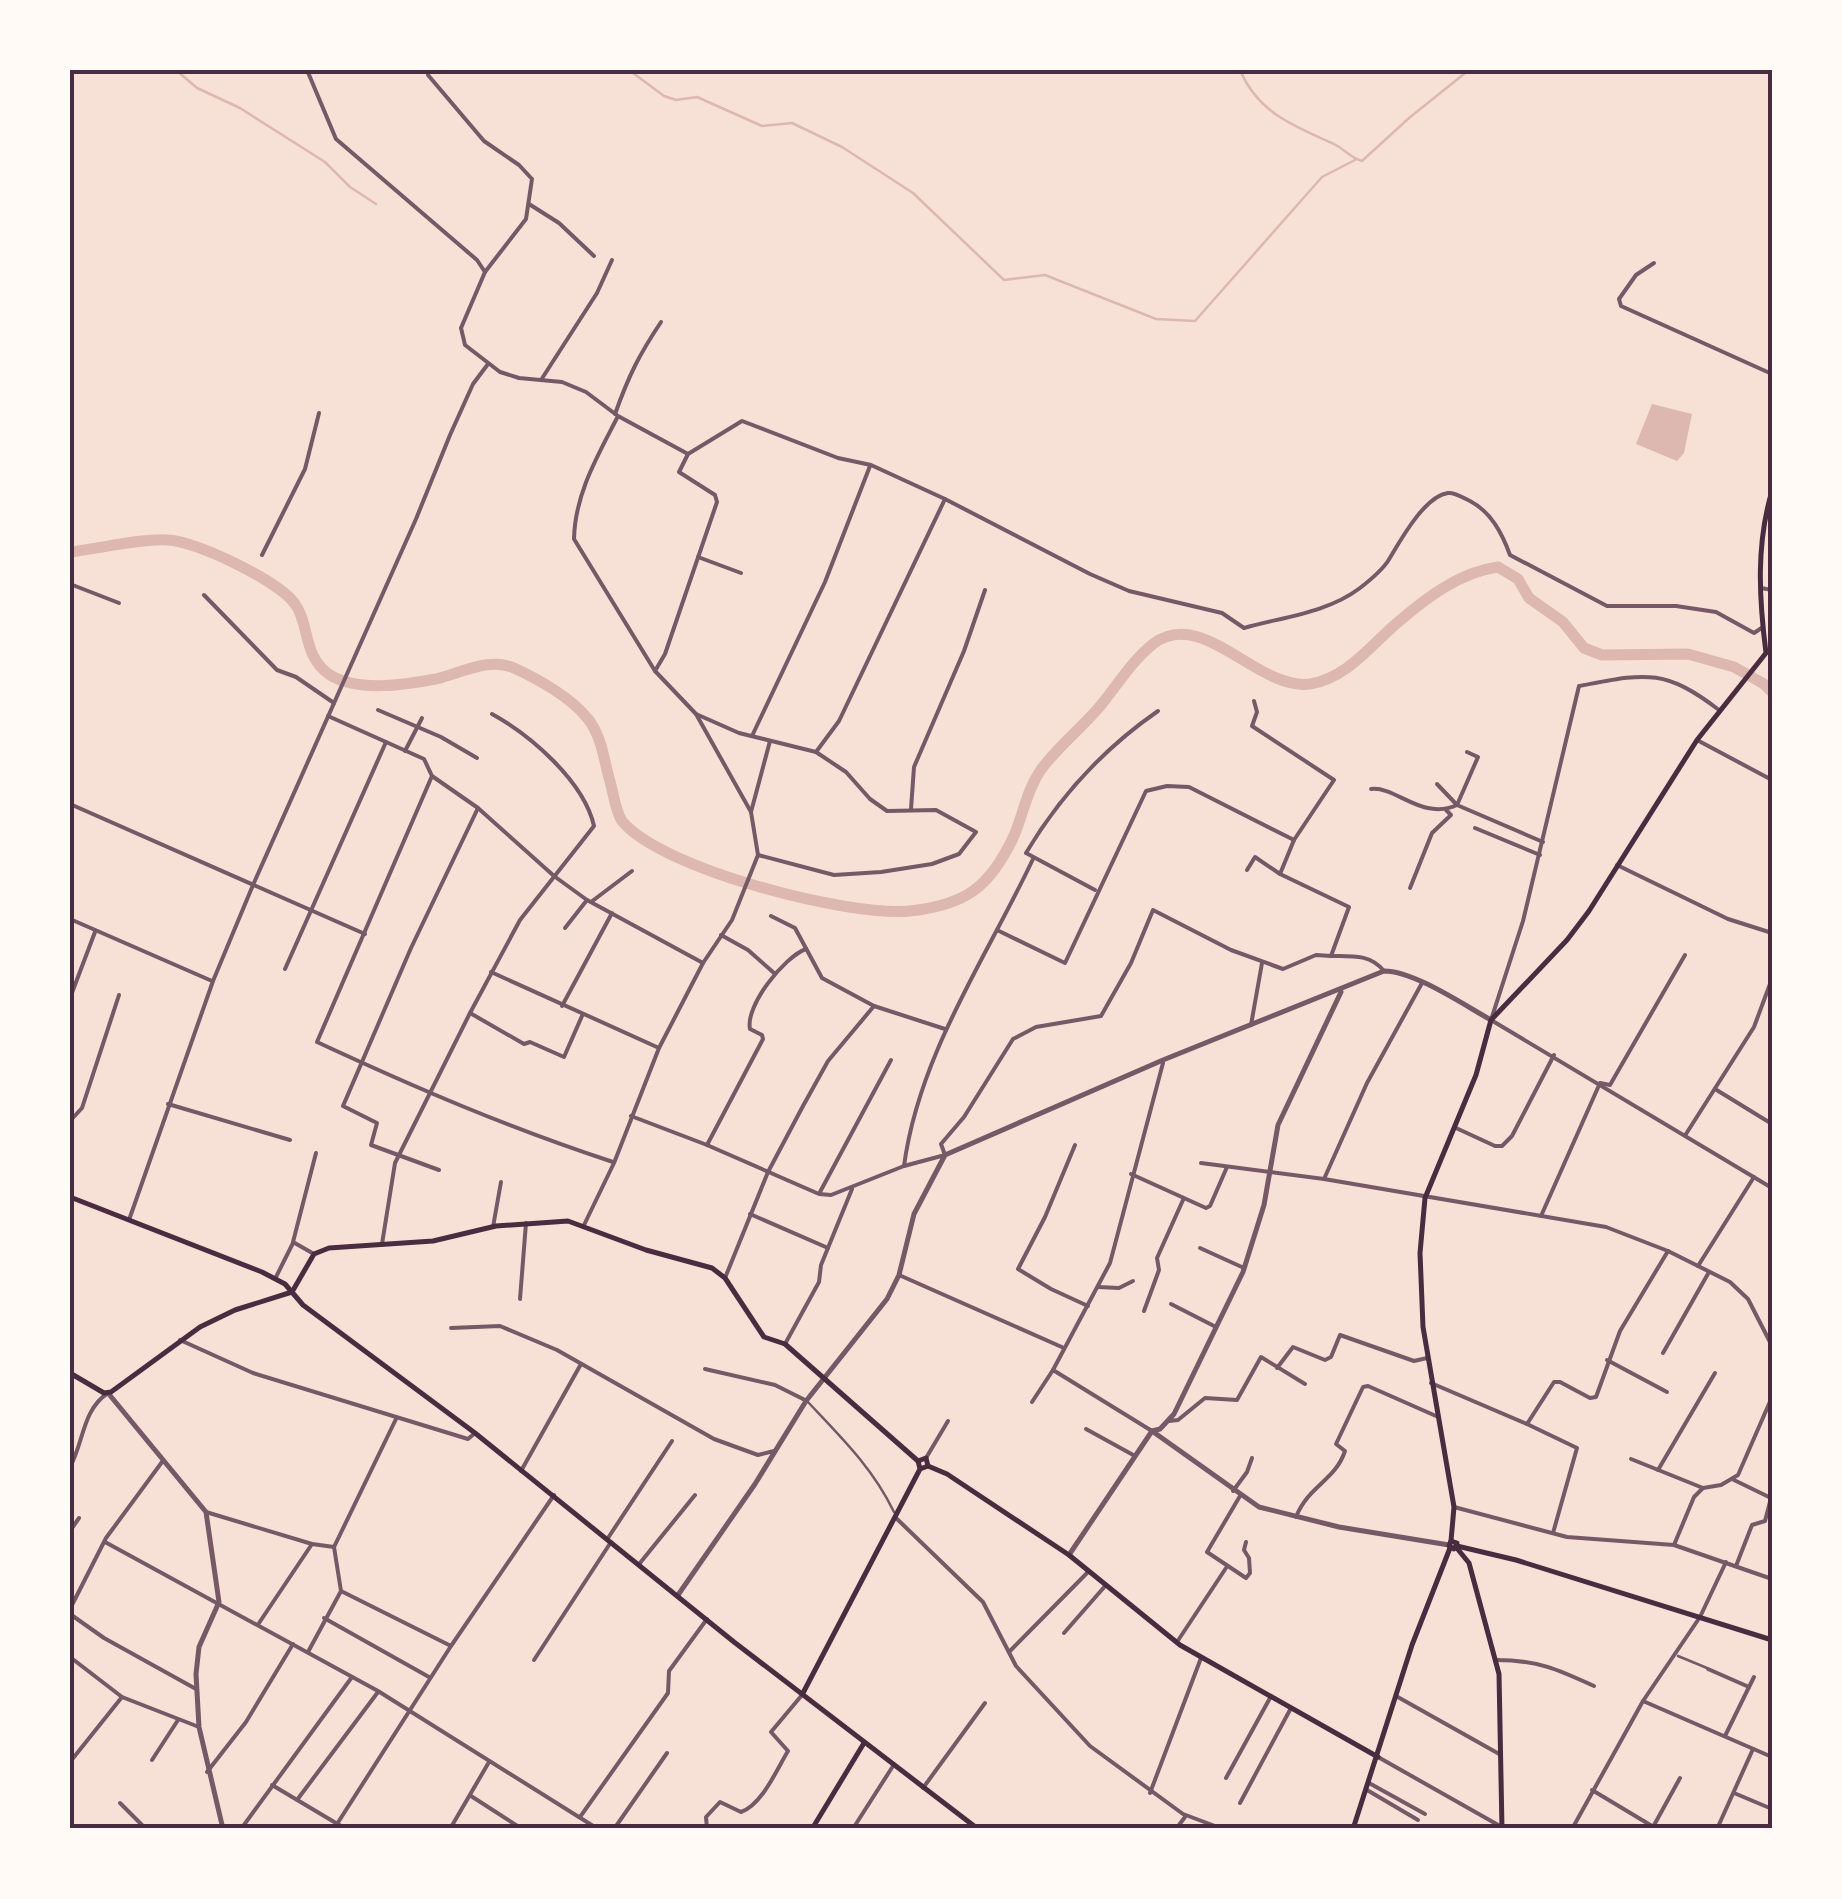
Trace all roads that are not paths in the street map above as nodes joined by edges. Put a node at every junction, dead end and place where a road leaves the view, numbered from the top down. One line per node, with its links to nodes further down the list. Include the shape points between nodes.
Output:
1 (306, 70): 7 (street, via 336,139)
2 (428, 70): 3 (street, via 484,142 528,172)
3 (529, 204): 4 (street); 7 (street, via 526,219)
4 (594, 256)
5 (612, 260): 11 (street)
6 (1654, 263): 10 (street, via 1636,275 1621,306)
7 (485, 272): 9 (street, via 460,336)
8 (661, 322): 13 (street, via 632,367)
9 (488, 364): 11 (street); 31 (street, via 473,384)
10 (1772, 374)
11 (541, 380): 13 (street, via 573,386)
12 (319, 413): 20 (street, via 305,469)
13 (616, 415): 14 (street); 30 (street, via 582,491 574,539)
14 (688, 454): 15 (street, via 742,421); 21 (street, via 680,472 717,498)
15 (870, 465): 17 (street); 41 (street, via 825,582)
16 (1772, 490): 18 (main road)
17 (945, 499): 29 (street, via 1129,591 1222,613 1244,628 1324,608 1359,589 1387,564 1426,508 1454,493 1490,518 1520,563 1607,606 1676,606 1716,612 1754,633); 46 (street, via 839,721)
18 (1760, 552): 19 (street); 24 (main road)
19 (1772, 554)
20 (262, 555)
21 (698, 557): 22 (street); 30 (street)
22 (741, 573)
23 (70, 584): 28 (street)
24 (1762, 588): 26 (street); 29 (main road)
25 (984, 590): 56 (street, via 914,767)
26 (1772, 590)
27 (204, 595): 31 (street, via 277,670)
28 (120, 603)
29 (1763, 627): 34 (main road, via 1766,653)
30 (655, 670): 37 (street)
31 (335, 700): 38 (street)
32 (1254, 701): 61 (street, via 1252,726 1334,780)
33 (378, 710): 40 (street)
34 (1719, 710): 42 (main road); 62 (street, via 1694,691 1643,674 1579,686)
35 (1158, 711): 65 (street, via 1093,763 1044,822 1026,853)
36 (492, 714): 70 (street, via 565,773 593,818 594,826)
37 (696, 714): 41 (street); 58 (street)
38 (328, 716): 44 (street); 71 (street)
39 (422, 718): 40 (street)
40 (418, 728): 45 (street); 48 (street)
41 (752, 736): 43 (street)
42 (1698, 740): 50 (street); 66 (main road)
43 (770, 741): 46 (street); 58 (street)
44 (386, 742): 45 (street); 75 (street)
45 (404, 751): 49 (street, via 428,763)
46 (816, 752): 56 (street, via 888,811)
47 (1467, 752): 54 (street, via 1478,757)
48 (477, 758)
49 (432, 776): 55 (street); 83 (street)
50 (1772, 780)
51 (1437, 784): 54 (street)
52 (1371, 789): 57 (street)
53 (70, 804): 71 (street)
54 (1457, 805): 57 (street); 59 (street); 62 (street)
55 (478, 808): 70 (street); 111 (street)
56 (911, 809): 64 (street, via 936,810 976,832 959,854 881,872 834,875)
57 (1446, 810): 59 (street)
58 (751, 812): 64 (street)
59 (1452, 815): 72 (street, via 1432,832)
60 (1475, 828): 63 (street)
61 (1294, 840): 69 (street); 73 (street, via 1192,789 1146,791)
62 (1543, 842): 63 (street)
63 (1540, 855): 104 (street)
64 (757, 858): 84 (street)
65 (1033, 859): 73 (street); 81 (street)
66 (1617, 865): 82 (street); 104 (main road, via 1567,940)
67 (1247, 870): 69 (street, via 1255,857)
68 (632, 872): 74 (street)
69 (1280, 874): 87 (street, via 1349,907)
70 (554, 876): 74 (street); 92 (street)
71 (253, 885): 75 (street); 94 (street)
72 (1410, 888)
73 (1097, 891): 81 (street, via 1065,963)
74 (589, 901): 76 (street); 79 (street)
75 (311, 910): 83 (street); 90 (street)
76 (612, 914): 89 (street); 100 (street)
77 (771, 916): 85 (street, via 796,928)
78 (70, 919): 80 (street)
79 (565, 928)
80 (96, 930): 94 (street); 99 (street)
81 (999, 931): 106 (street)
82 (1772, 933)
83 (365, 934): 111 (street, via 317,1042)
84 (721, 935): 89 (street); 93 (street)
85 (806, 949): 93 (street); 101 (street, via 822,978)
86 (1684, 954): 112 (street, via 1610,1084)
87 (1331, 956): 88 (street, via 1283,969); 91 (street, via 1360,956)
88 (1262, 962): 105 (street); 126 (street, via 1153,910 1101,1016 1036,1027 1013,1040 941,1144)
89 (703, 963): 107 (street)
90 (284, 969)
91 (1384, 971): 95 (street); 97 (street)
92 (492, 972): 100 (street); 102 (street)
93 (775, 974): 122 (street, via 749,1019 763,1039)
94 (213, 981): 115 (street)
95 (1422, 983): 104 (street); 136 (street)
96 (1770, 984): 113 (street, via 1754,1027)
97 (1343, 989): 105 (street); 133 (street, via 1278,1125)
98 (119, 995): 117 (street, via 82,1108)
99 (70, 998)
100 (562, 1006): 103 (street)
101 (874, 1006): 106 (street); 132 (street, via 828,1061)
102 (470, 1013): 103 (street, via 524,1044 564,1057); 114 (street)
103 (582, 1015): 107 (street)
104 (1492, 1020): 108 (street); 119 (main road)
105 (1251, 1025): 110 (street)
106 (946, 1029): 129 (street, via 913,1116)
107 (660, 1048): 116 (street)
108 (1554, 1055): 112 (street); 119 (street, via 1502,1146)
109 (891, 1060): 140 (street)
110 (1163, 1060): 126 (street); 134 (street)
111 (363, 1063): 114 (street); 125 (street, via 344,1106 377,1123 371,1145)
112 (1600, 1084): 120 (street); 145 (street)
113 (1715, 1089): 118 (street); 120 (street)
114 (429, 1095): 125 (street); 127 (street)
115 (168, 1104): 121 (street); 146 (street)
116 (631, 1116): 122 (street); 127 (street)
117 (70, 1118)
118 (1772, 1124)
119 (1454, 1127): 142 (main road)
120 (1686, 1134): 135 (street)
121 (290, 1140)
122 (708, 1145): 132 (street)
123 (1075, 1145): 167 (street, via 1018,1268)
124 (316, 1154): 150 (street)
125 (399, 1154): 131 (street); 151 (street)
126 (945, 1155): 129 (street); 159 (street, via 914,1214)
127 (614, 1162): 148 (street)
128 (1201, 1163): 130 (street)
129 (904, 1166): 138 (street)
130 (1227, 1167): 133 (street); 143 (street, via 1210,1206)
131 (439, 1170)
132 (768, 1172): 140 (street); 144 (street)
133 (1268, 1173): 136 (street); 157 (street)
134 (1131, 1174): 143 (street); 163 (street)
135 (1754, 1177): 139 (street); 156 (street)
136 (1324, 1179): 142 (street)
137 (501, 1182): 149 (street)
138 (853, 1186): 140 (street); 152 (street)
139 (1772, 1188)
140 (819, 1194)
141 (70, 1198): 146 (main road)
142 (1425, 1198): 145 (street); 176 (main road, via 1420,1260)
143 (1183, 1200): 168 (street, via 1157,1258 1160,1270)
144 (750, 1214): 152 (street); 160 (street)
145 (1540, 1216): 154 (street, via 1606,1227)
146 (129, 1220): 161 (main road)
147 (526, 1223): 148 (main road); 149 (main road); 165 (street)
148 (584, 1224): 160 (main road)
149 (493, 1226): 151 (main road, via 433,1241)
150 (293, 1242): 155 (street); 161 (street)
151 (382, 1244): 155 (main road)
152 (828, 1248): 172 (street, via 819,1282)
153 (1200, 1248): 157 (street)
154 (1668, 1251): 156 (street); 177 (street)
155 (314, 1254): 164 (main road)
156 (1698, 1266): 158 (street)
157 (1244, 1268): 169 (street)
158 (1710, 1272): 173 (street, via 1748,1299); 175 (street)
159 (899, 1275): 174 (street); 184 (street)
160 (725, 1278): 172 (main road, via 764,1337)
161 (276, 1279): 164 (main road)
162 (1133, 1282): 163 (street)
163 (1098, 1287): 167 (street)
164 (292, 1292): 171 (main road, via 234,1310); 199 (main road)
165 (520, 1299)
166 (1171, 1304): 169 (street)
167 (1088, 1306): 174 (street)
168 (1144, 1311)
169 (1217, 1327): 194 (street)
170 (451, 1328): 178 (street, via 500,1326)
171 (180, 1340): 188 (main road); 192 (street, via 253,1373)
172 (785, 1344): 184 (main road)
173 (1772, 1346)
174 (1064, 1348): 181 (street)
175 (1663, 1353)
176 (1427, 1358): 179 (street, via 1414,1361 1340,1335 1331,1357 1292,1348); 185 (main road)
177 (1607, 1360): 187 (street); 196 (street, via 1596,1397 1554,1382)
178 (581, 1364): 201 (street, via 714,1440 758,1455); 209 (street)
179 (1276, 1368): 186 (street); 194 (street, via 1261,1357 1237,1400 1205,1398)
180 (705, 1369): 190 (street, via 775,1384)
181 (1053, 1370): 191 (street); 198 (street)
182 (70, 1373): 188 (main road)
183 (1716, 1373): 208 (street)
184 (826, 1378): 190 (street); 206 (main road)
185 (1431, 1383): 193 (main road); 196 (street)
186 (1305, 1384)
187 (1667, 1392)
188 (108, 1394): 205 (street); 207 (street, via 86,1419)
189 (1772, 1396): 210 (street)
190 (806, 1401): 201 (street); 220 (street, via 858,1453)
191 (1032, 1402)
192 (397, 1416): 199 (street, via 468,1439); 229 (street)
193 (1436, 1416): 216 (main road); 218 (street, via 1363,1388 1336,1444 1345,1450 1342,1461 1312,1488)
194 (1169, 1421): 198 (street)
195 (948, 1422): 206 (street)
196 (1527, 1424): 222 (street, via 1577,1448)
197 (1086, 1429): 202 (street)
198 (1152, 1431): 202 (street); 212 (street)
199 (475, 1433): 209 (main road)
200 (672, 1441): 223 (street)
201 (775, 1451): 239 (street)
202 (1136, 1456): 230 (street)
203 (1252, 1458): 212 (street)
204 (1631, 1460): 208 (street)
205 (162, 1462): 217 (street); 224 (street)
206 (924, 1462): 220 (main road); 230 (main road)
207 (70, 1466)
208 (1658, 1470): 211 (street)
209 (521, 1471): 214 (main road)
210 (1734, 1480): 211 (street); 233 (street, via 1772,1498 1765,1521 1752,1525)
211 (1703, 1488): 228 (street)
212 (1233, 1490): 215 (street)
213 (695, 1495): 232 (street)
214 (554, 1496): 223 (main road); 250 (street)
215 (1240, 1496): 218 (street); 234 (street, via 1206,1551)
216 (1454, 1507): 222 (street); 227 (main road)
217 (206, 1512): 226 (street); 240 (street)
218 (1296, 1516): 227 (street)
219 (79, 1518): 221 (street)
220 (896, 1518): 252 (street, via 983,1602); 266 (main road)
221 (70, 1532)
222 (1553, 1533): 228 (street)
223 (610, 1539): 232 (main road); 256 (street)
224 (105, 1542): 240 (street); 241 (street)
225 (1246, 1542): 234 (street, via 1249,1575)
226 (312, 1544): 229 (street); 245 (street)
227 (1453, 1545): 242 (main road); 257 (main road, via 1470,1564); 267 (main road)
228 (1674, 1545): 231 (street)
229 (334, 1546): 238 (street)
230 (1069, 1556): 235 (main road)
231 (1726, 1562): 233 (street); 242 (street)
232 (640, 1564): 239 (main road)
233 (1736, 1566): 236 (street)
234 (1226, 1568): 248 (street)
235 (1089, 1571): 237 (main road); 252 (street)
236 (1772, 1579)
237 (1106, 1584): 246 (street); 248 (main road)
238 (341, 1591): 243 (street); 250 (street)
239 (678, 1595): 244 (main road)
240 (219, 1602): 245 (street); 264 (street, via 199,1648)
241 (70, 1611): 264 (street, via 104,1638)
242 (1700, 1617): 247 (main road); 253 (street)
243 (324, 1618): 251 (street); 261 (street)
244 (707, 1619): 266 (main road); 305 (street, via 669,1671 668,1693)
245 (258, 1624): 249 (street)
246 (1064, 1633)
247 (1772, 1640)
248 (1177, 1642): 255 (main road)
249 (293, 1644): 251 (street); 287 (street)
250 (450, 1646): 261 (street)
251 (308, 1652): 259 (street)
252 (1009, 1652): 294 (street, via 1062,1719)
253 (1673, 1654): 258 (street); 270 (street)
254 (70, 1656): 268 (street)
255 (1201, 1658): 269 (main road); 294 (street)
256 (534, 1660)
257 (1496, 1660): 262 (street, via 1532,1660); 280 (main road)
258 (1708, 1669): 263 (street)
259 (352, 1677): 265 (street); 290 (street)
260 (1754, 1677): 263 (street)
261 (430, 1678): 273 (street)
262 (1594, 1686)
263 (1750, 1687): 276 (street)
264 (196, 1688): 275 (street)
265 (378, 1692): 273 (street); 297 (street)
266 (803, 1693): 277 (main road); 319 (street, via 771,1732 788,1751 749,1810 720,1802 706,1817)
267 (1396, 1696): 280 (street); 281 (main road)
268 (122, 1697): 274 (street); 284 (street)
269 (1270, 1698): 272 (main road); 288 (street)
270 (1643, 1701): 276 (street); 293 (street)
271 (985, 1703): 292 (street)
272 (1290, 1708): 281 (main road); 299 (street)
273 (409, 1711): 285 (street); 307 (street)
274 (178, 1720): 275 (street); 283 (street)
275 (199, 1727): 287 (street)
276 (1725, 1736): 278 (street)
277 (864, 1743): 286 (main road); 320 (main road)
278 (1754, 1749): 282 (street); 295 (street)
279 (667, 1753): 318 (street)
280 (1502, 1755): 309 (main road)
281 (1378, 1757): 291 (main road); 309 (street)
282 (1772, 1757)
283 (152, 1760)
284 (70, 1762)
285 (488, 1762): 296 (street); 305 (street)
286 (894, 1766): 292 (main road); 308 (street)
287 (207, 1772): 312 (street)
288 (1226, 1778)
289 (1680, 1778): 310 (street)
290 (272, 1786): 297 (street); 313 (street)
291 (1368, 1786): 300 (street); 302 (street); 324 (main road)
292 (923, 1788): 321 (main road)
293 (1592, 1790): 310 (street); 325 (street)
294 (1150, 1793): 304 (street)
295 (1734, 1793): 301 (street); 326 (street)
296 (470, 1795): 315 (street); 316 (street)
297 (296, 1800): 307 (street)
298 (120, 1803): 311 (street)
299 (1240, 1803)
300 (1412, 1805): 302 (street); 303 (street)
301 (1772, 1810)
302 (1407, 1814): 306 (street)
303 (1425, 1814)
304 (1186, 1815): 322 (street); 323 (street)
305 (580, 1817): 317 (street)
306 (1418, 1820)
307 (337, 1824): 314 (street)
308 (854, 1827)
309 (1502, 1828)
310 (1655, 1828)
311 (146, 1829)
312 (223, 1829)
313 (241, 1829)
314 (346, 1829)
315 (450, 1829)
316 (522, 1829)
317 (598, 1829)
318 (614, 1829)
319 (707, 1829)
320 (812, 1829)
321 (978, 1829)
322 (1176, 1829)
323 (1223, 1829)
324 (1353, 1829)
325 (1572, 1829)
326 (1717, 1829)

